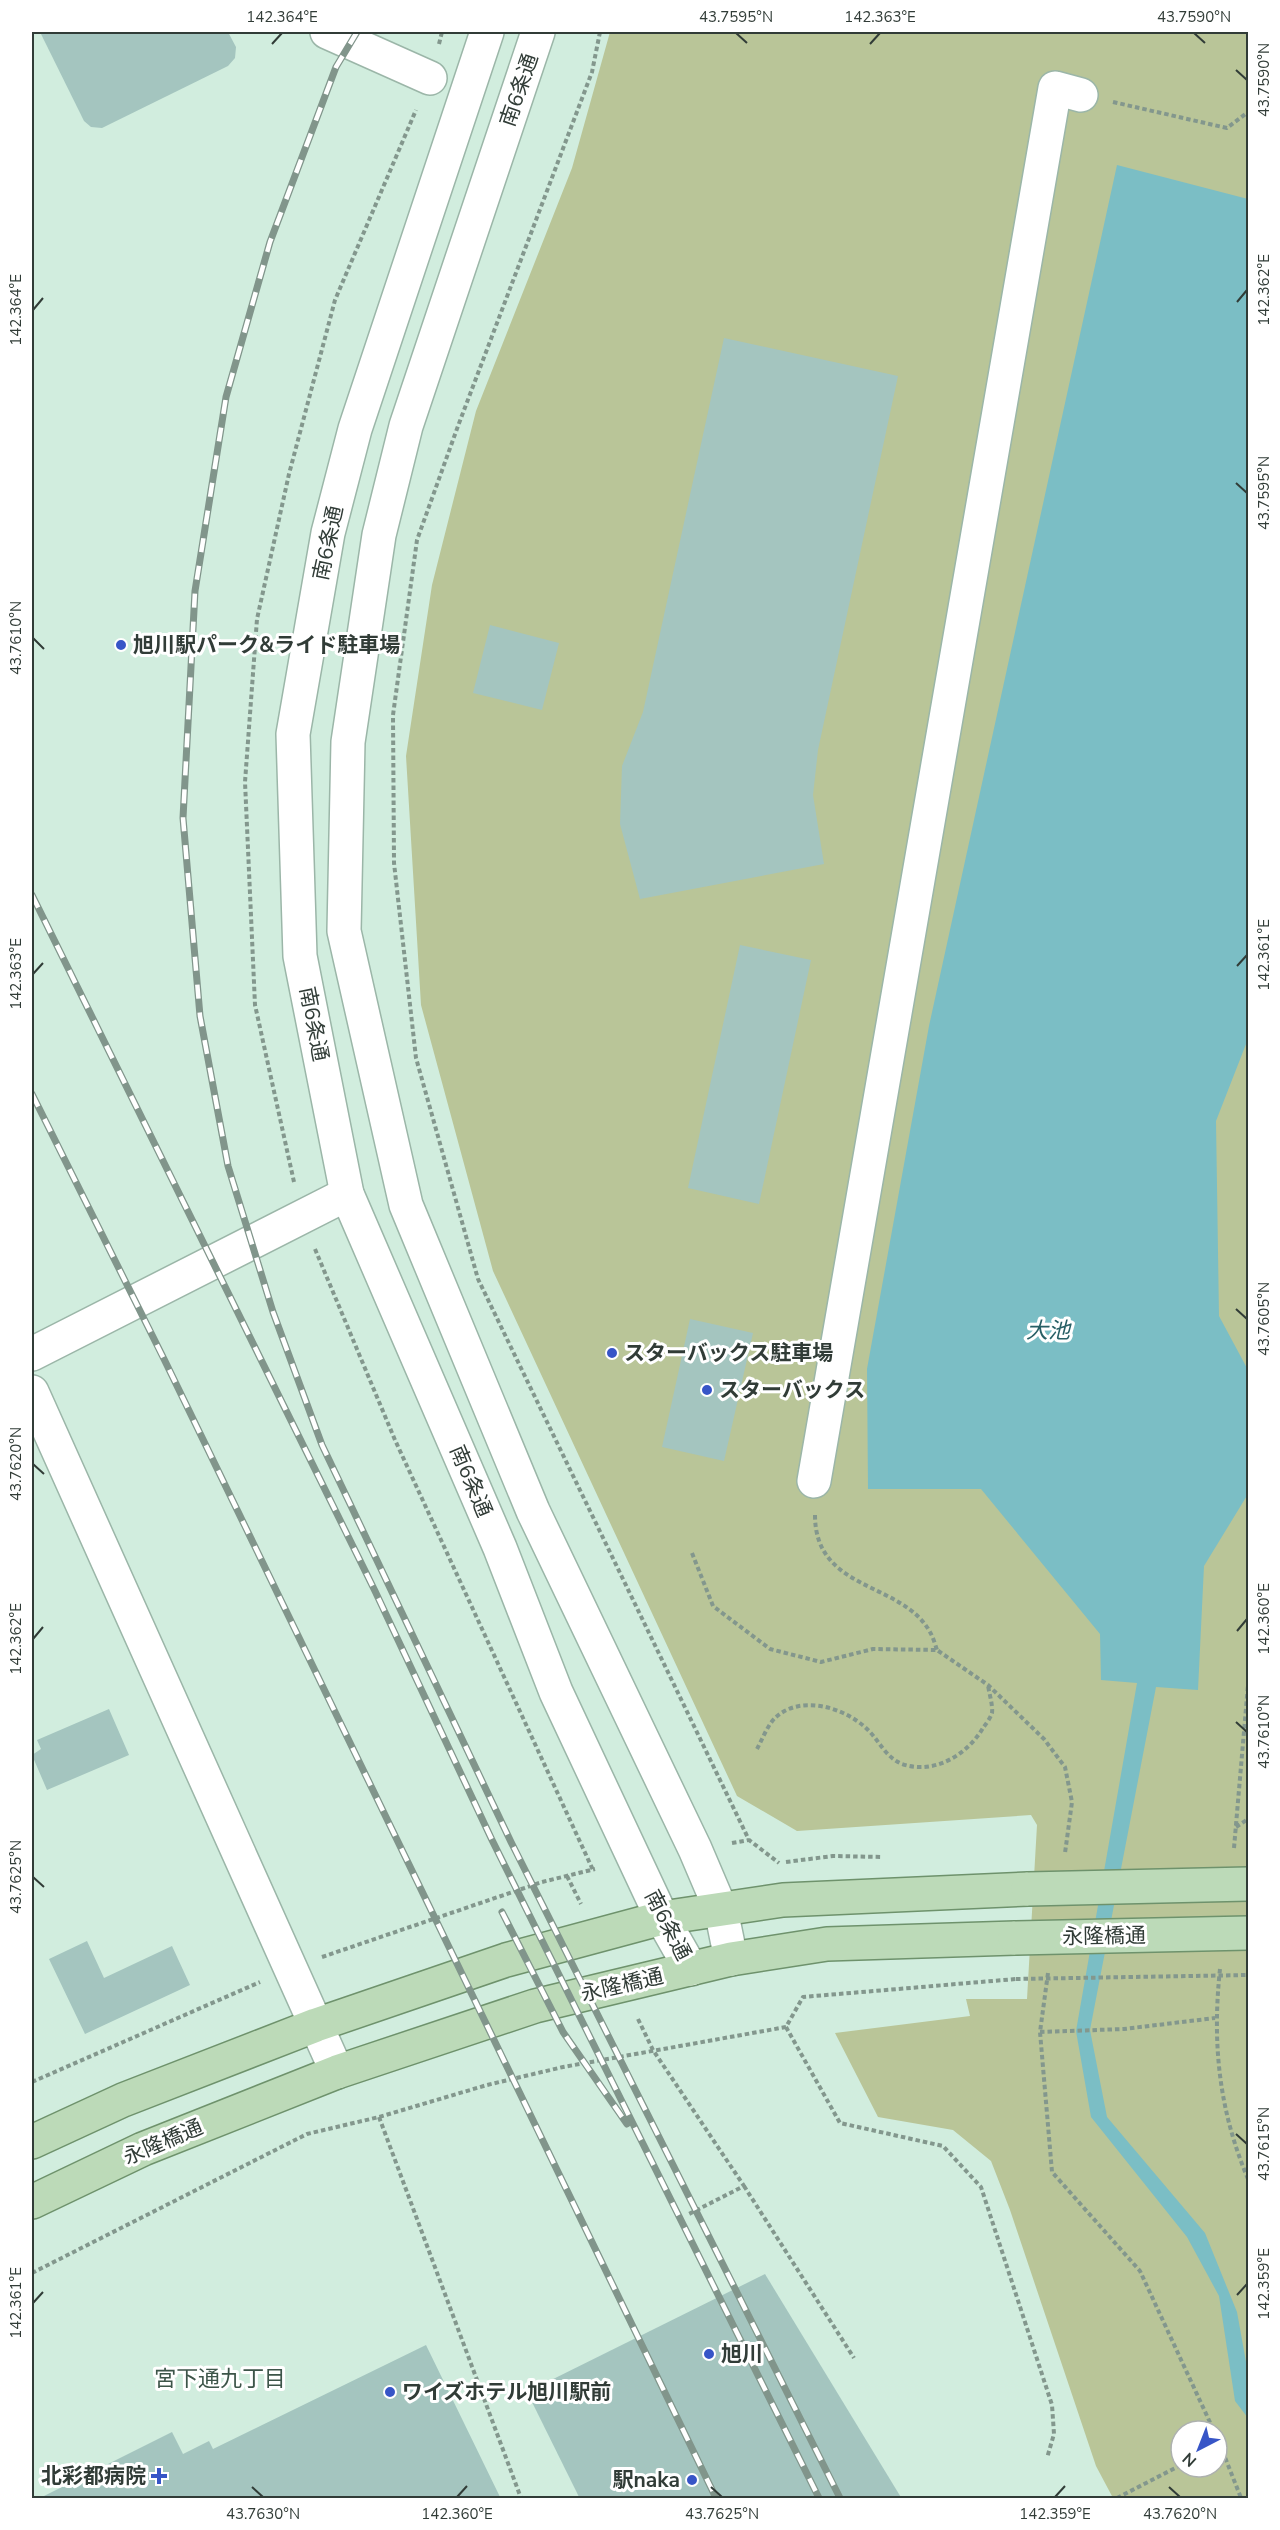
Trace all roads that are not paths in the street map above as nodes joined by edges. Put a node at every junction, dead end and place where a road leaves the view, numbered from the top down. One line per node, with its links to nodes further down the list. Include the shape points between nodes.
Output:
1 (327, 32): 4 (street)
2 (487, 32): 6 (street, 南6条通, via 355,429 328,533 293,734 300,956)
3 (538, 32): 11 (street, 南6条通, via 406,426 379,535 348,742 344,931 406,1205 533,1511)
4 (430, 78)
5 (1081, 94): 9 (street, via 1055,88)
6 (347, 1194): 7 (street); 12 (street, 南6条通, via 500,1548 556,1692)
7 (32, 1354)
8 (32, 1392): 16 (street)
9 (814, 1481)
10 (1248, 1884): 11 (main road, bridge, via 783,1900)
11 (721, 1910): 12 (main road); 14 (street, 南6条通)
12 (662, 1918): 15 (street, 南6条通); 16 (main road, via 506,1960)
13 (1248, 1933): 14 (main road, 永隆橋通, bridge, via 826,1944)
14 (731, 1959): 15 (main road, 永隆橋通)
15 (691, 1969): 17 (main road, 永隆橋通, via 535,2006)
16 (316, 2025): 17 (street); 18 (main road, via 123,2100)
17 (337, 2072): 19 (main road, 永隆橋通, via 143,2149)
18 (32, 2142)
19 (32, 2202)

